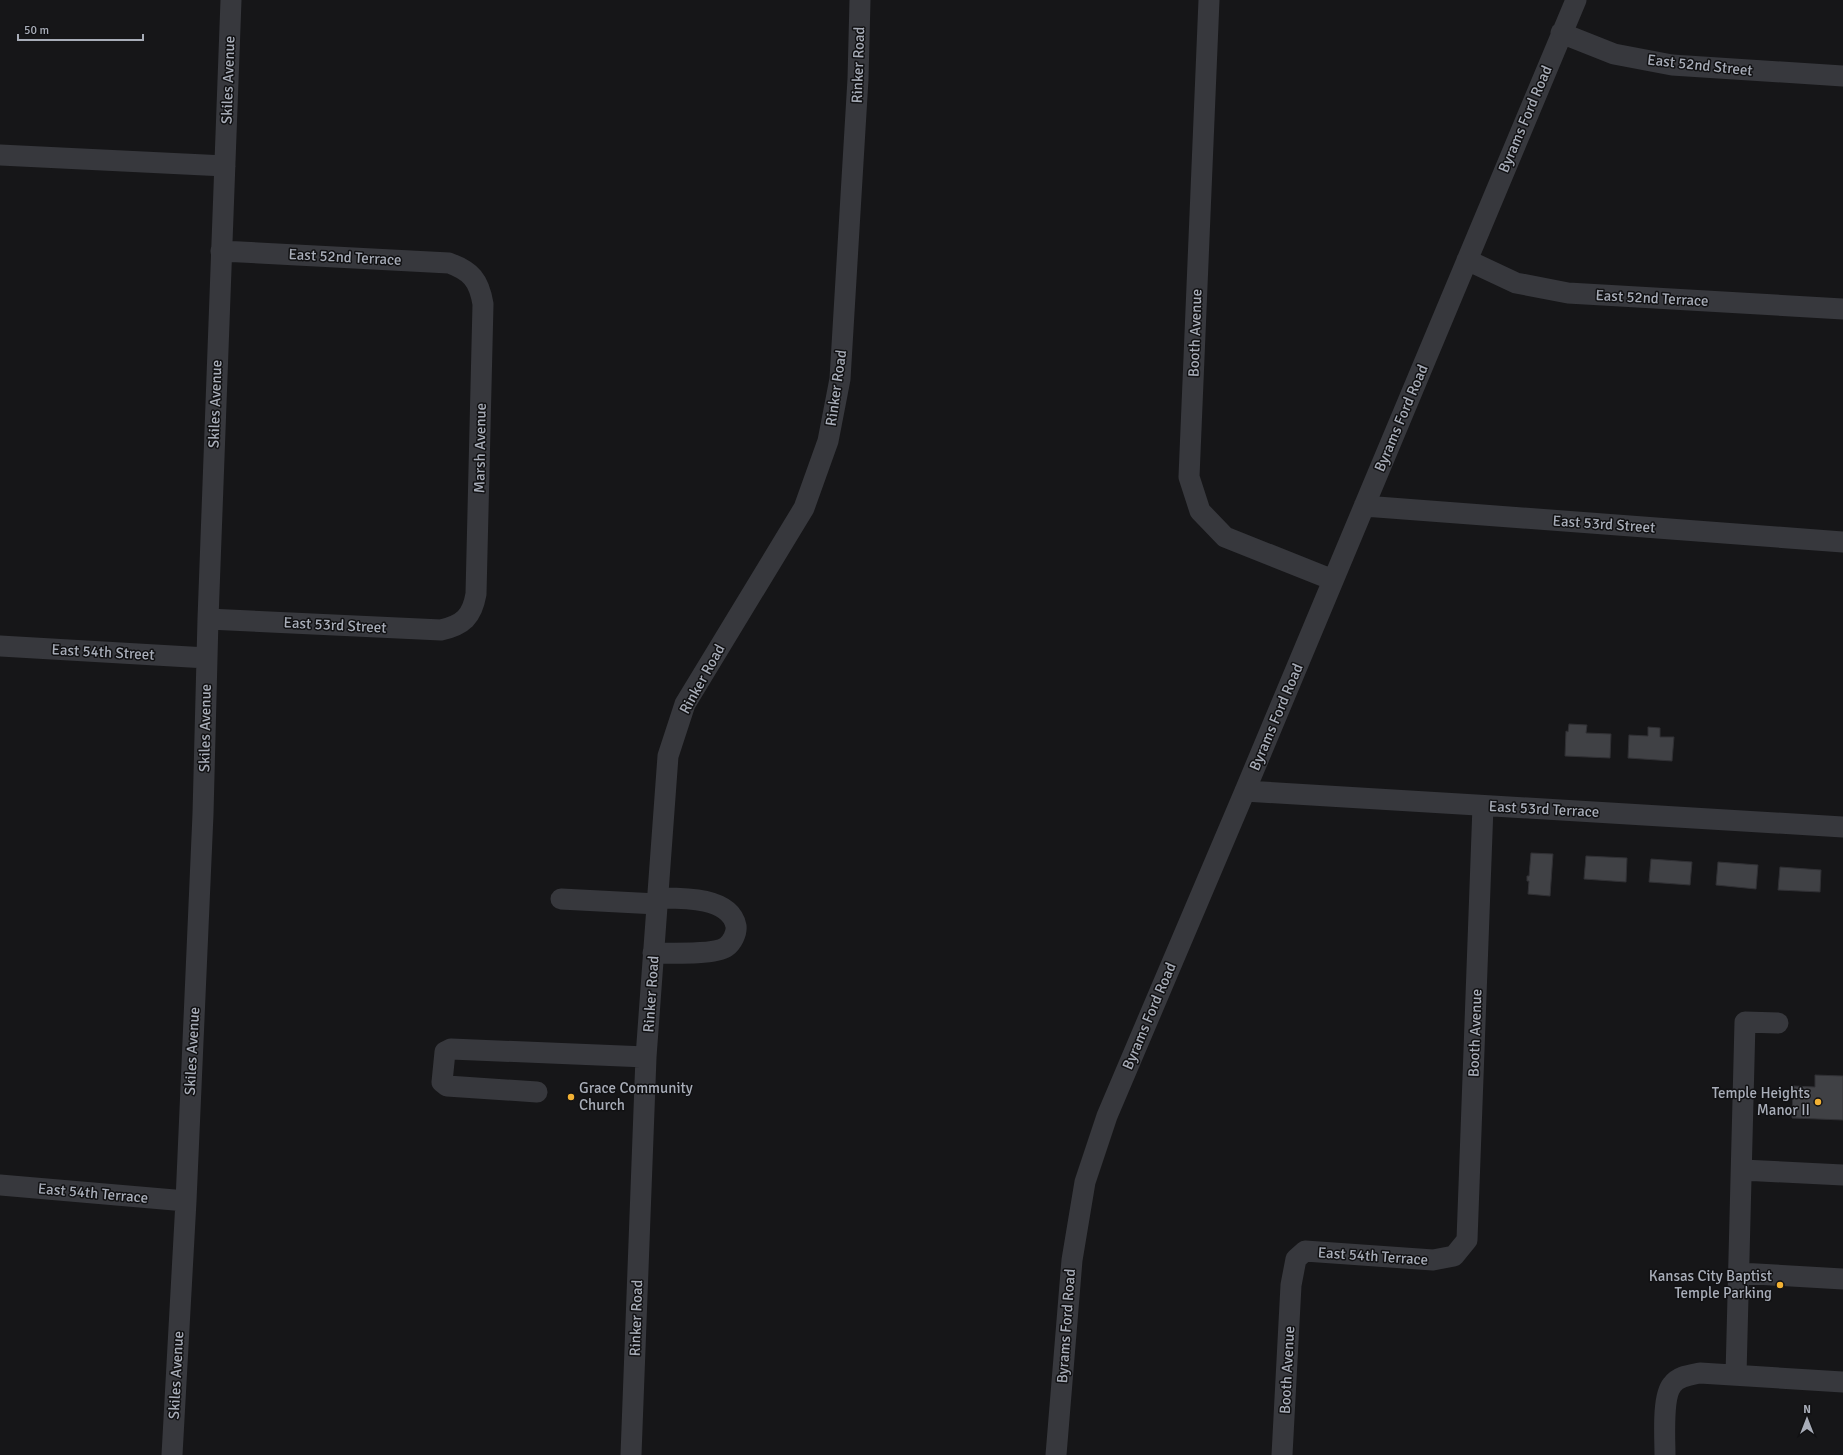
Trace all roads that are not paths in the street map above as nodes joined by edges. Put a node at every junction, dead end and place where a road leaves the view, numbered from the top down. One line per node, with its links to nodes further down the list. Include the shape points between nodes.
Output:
1 (231, 0): 8 (street, Skiles Avenue)
2 (860, 0): 24 (street, Rinker Road, via 858,79 840,379 828,441 804,508 685,704 668,756)
3 (1209, 0): 15 (street, Booth Avenue, via 1189,477 1200,511 1224,537)
4 (1576, 0): 5 (street, Byrams Ford Road)
5 (1561, 33): 6 (street, East 52nd Street, via 1614,54 1672,64); 10 (street, Byrams Ford Road)
6 (1843, 76)
7 (0, 155): 8 (street)
8 (225, 166): 9 (street, Skiles Avenue)
9 (221, 251): 11 (street, East 52nd Terrace, via 449,263); 16 (street, Skiles Avenue)
10 (1467, 260): 12 (street, East 52nd Terrace, via 1516,283 1568,293); 13 (street, Byrams Ford Road)
11 (467, 272): 17 (street, Marsh Avenue, via 480,290 483,304 476,594 474,608 466,620)
12 (1843, 309)
13 (1364, 506): 14 (street, East 53rd Street); 15 (street, Byrams Ford Road)
14 (1843, 542)
15 (1334, 580): 20 (street, Byrams Ford Road)
16 (208, 619): 17 (street, East 53rd Street, via 440,630); 19 (street, Skiles Avenue)
17 (460, 623)
18 (0, 646): 19 (street, East 54th Street)
19 (207, 658): 32 (street, Skiles Avenue, via 203,814)
20 (1245, 792): 21 (street, East 53rd Terrace); 41 (street, Byrams Ford Road, via 1106,1116 1085,1182 1072,1260)
21 (1483, 806): 22 (street, East 53rd Terrace); 33 (street, Booth Avenue, via 1467,1240)
22 (1843, 827)
23 (561, 899): 24 (street)
24 (657, 901): 25 (street, Rinker Road); 25 (street, via 690,899 720,906 735,922 736,930 726,947 716,951)
25 (653, 953): 27 (street, Rinker Road)
26 (1778, 1024): 29 (street, via 1745,1022)
27 (646, 1057): 28 (street, via 450,1049 445,1052 442,1082 447,1086); 40 (street, Rinker Road)
28 (537, 1092)
29 (1742, 1170): 30 (street); 34 (street)
30 (1843, 1175)
31 (0, 1185): 32 (street, East 54th Terrace)
32 (186, 1201): 39 (street, Skiles Avenue)
33 (1454, 1256): 36 (street, East 54th Terrace, via 1433,1260 1305,1251 1296,1259)
34 (1740, 1273): 35 (street); 37 (street)
35 (1843, 1279)
36 (1291, 1285): 42 (street, Booth Avenue)
37 (1736, 1375): 38 (street); 43 (street, via 1689,1375 1672,1384 1667,1397)
38 (1843, 1382)
39 (172, 1455)
40 (631, 1455)
41 (1056, 1455)
42 (1282, 1455)
43 (1665, 1455)

